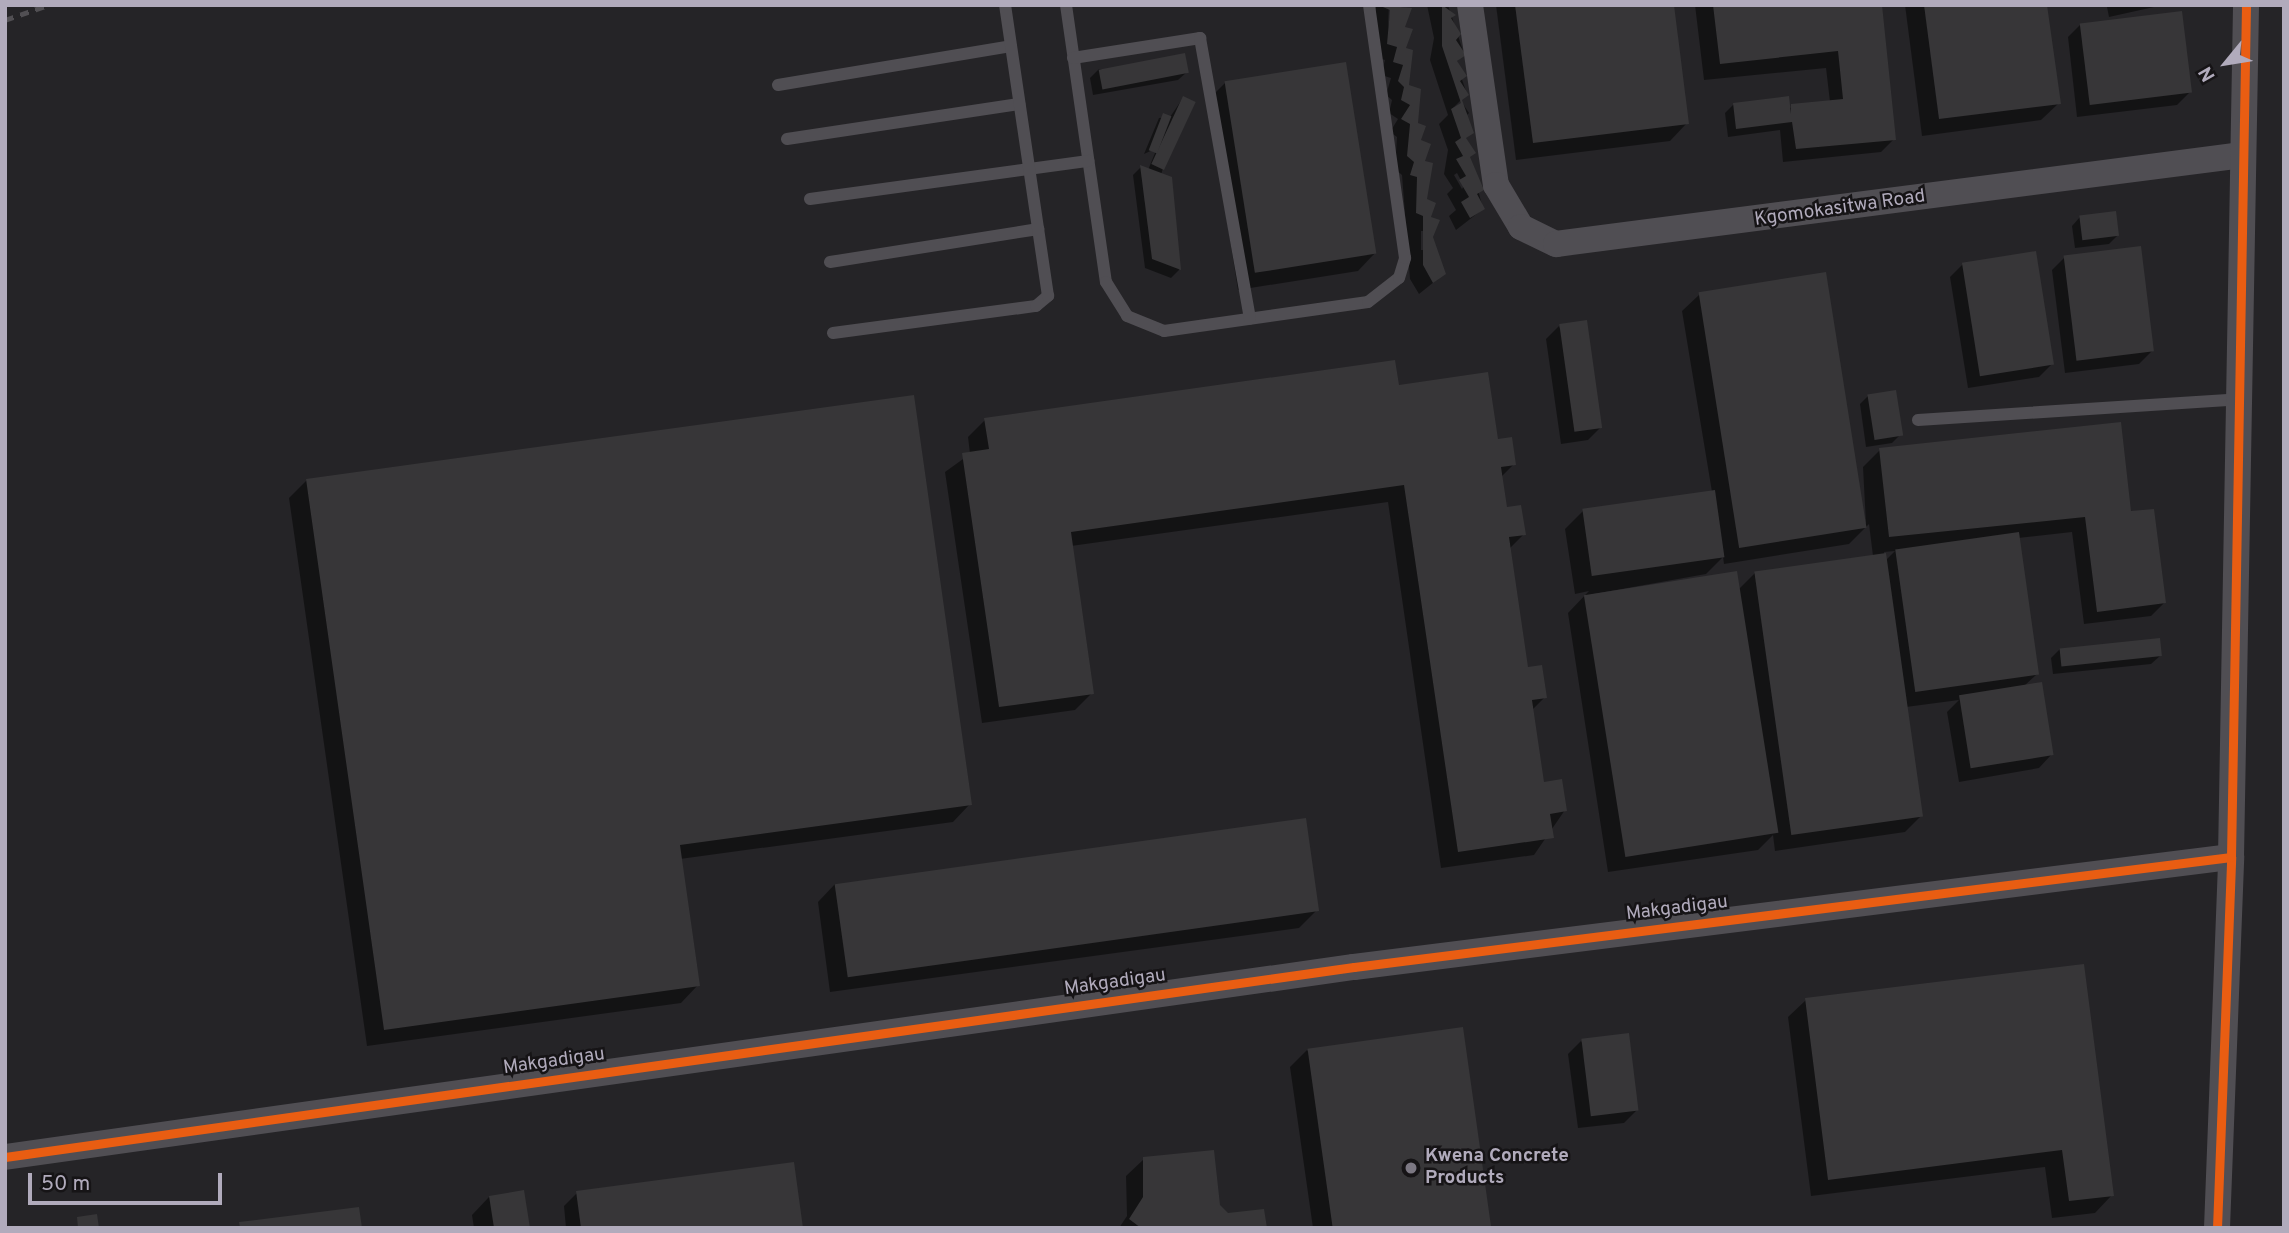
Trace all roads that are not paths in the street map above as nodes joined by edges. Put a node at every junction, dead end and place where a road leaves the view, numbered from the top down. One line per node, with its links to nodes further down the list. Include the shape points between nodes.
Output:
1 (1004, 5): 6 (lane)
2 (1066, 5): 7 (lane)
3 (1369, 5): 17 (lane, via 1405,258 1399,278 1368,302)
4 (1471, 5): 11 (street, Kgomokasitwa Road, via 1496,185 1521,228 1556,244)
5 (2246, 5): 11 (street)
6 (1011, 46): 8 (lane); 9 (lane)
7 (1073, 58): 12 (lane); 17 (lane, via 1200,38)
8 (778, 85)
9 (1019, 104): 10 (lane); 13 (lane)
10 (788, 139)
11 (2242, 155): 19 (street)
12 (1088, 161): 13 (lane); 17 (lane, via 1106,282 1127,316 1164,331)
13 (1029, 169): 14 (lane); 15 (lane)
14 (810, 199)
15 (1038, 229): 16 (lane); 18 (lane, via 1048,296 1036,306)
16 (830, 262)
17 (1250, 319)
18 (833, 333)
19 (2239, 398): 20 (lane); 21 (street)
20 (1918, 420)
21 (2231, 857): 22 (street, Makgadigau, via 1354,967); 23 (street)
22 (5, 1157)
23 (2217, 1228)

